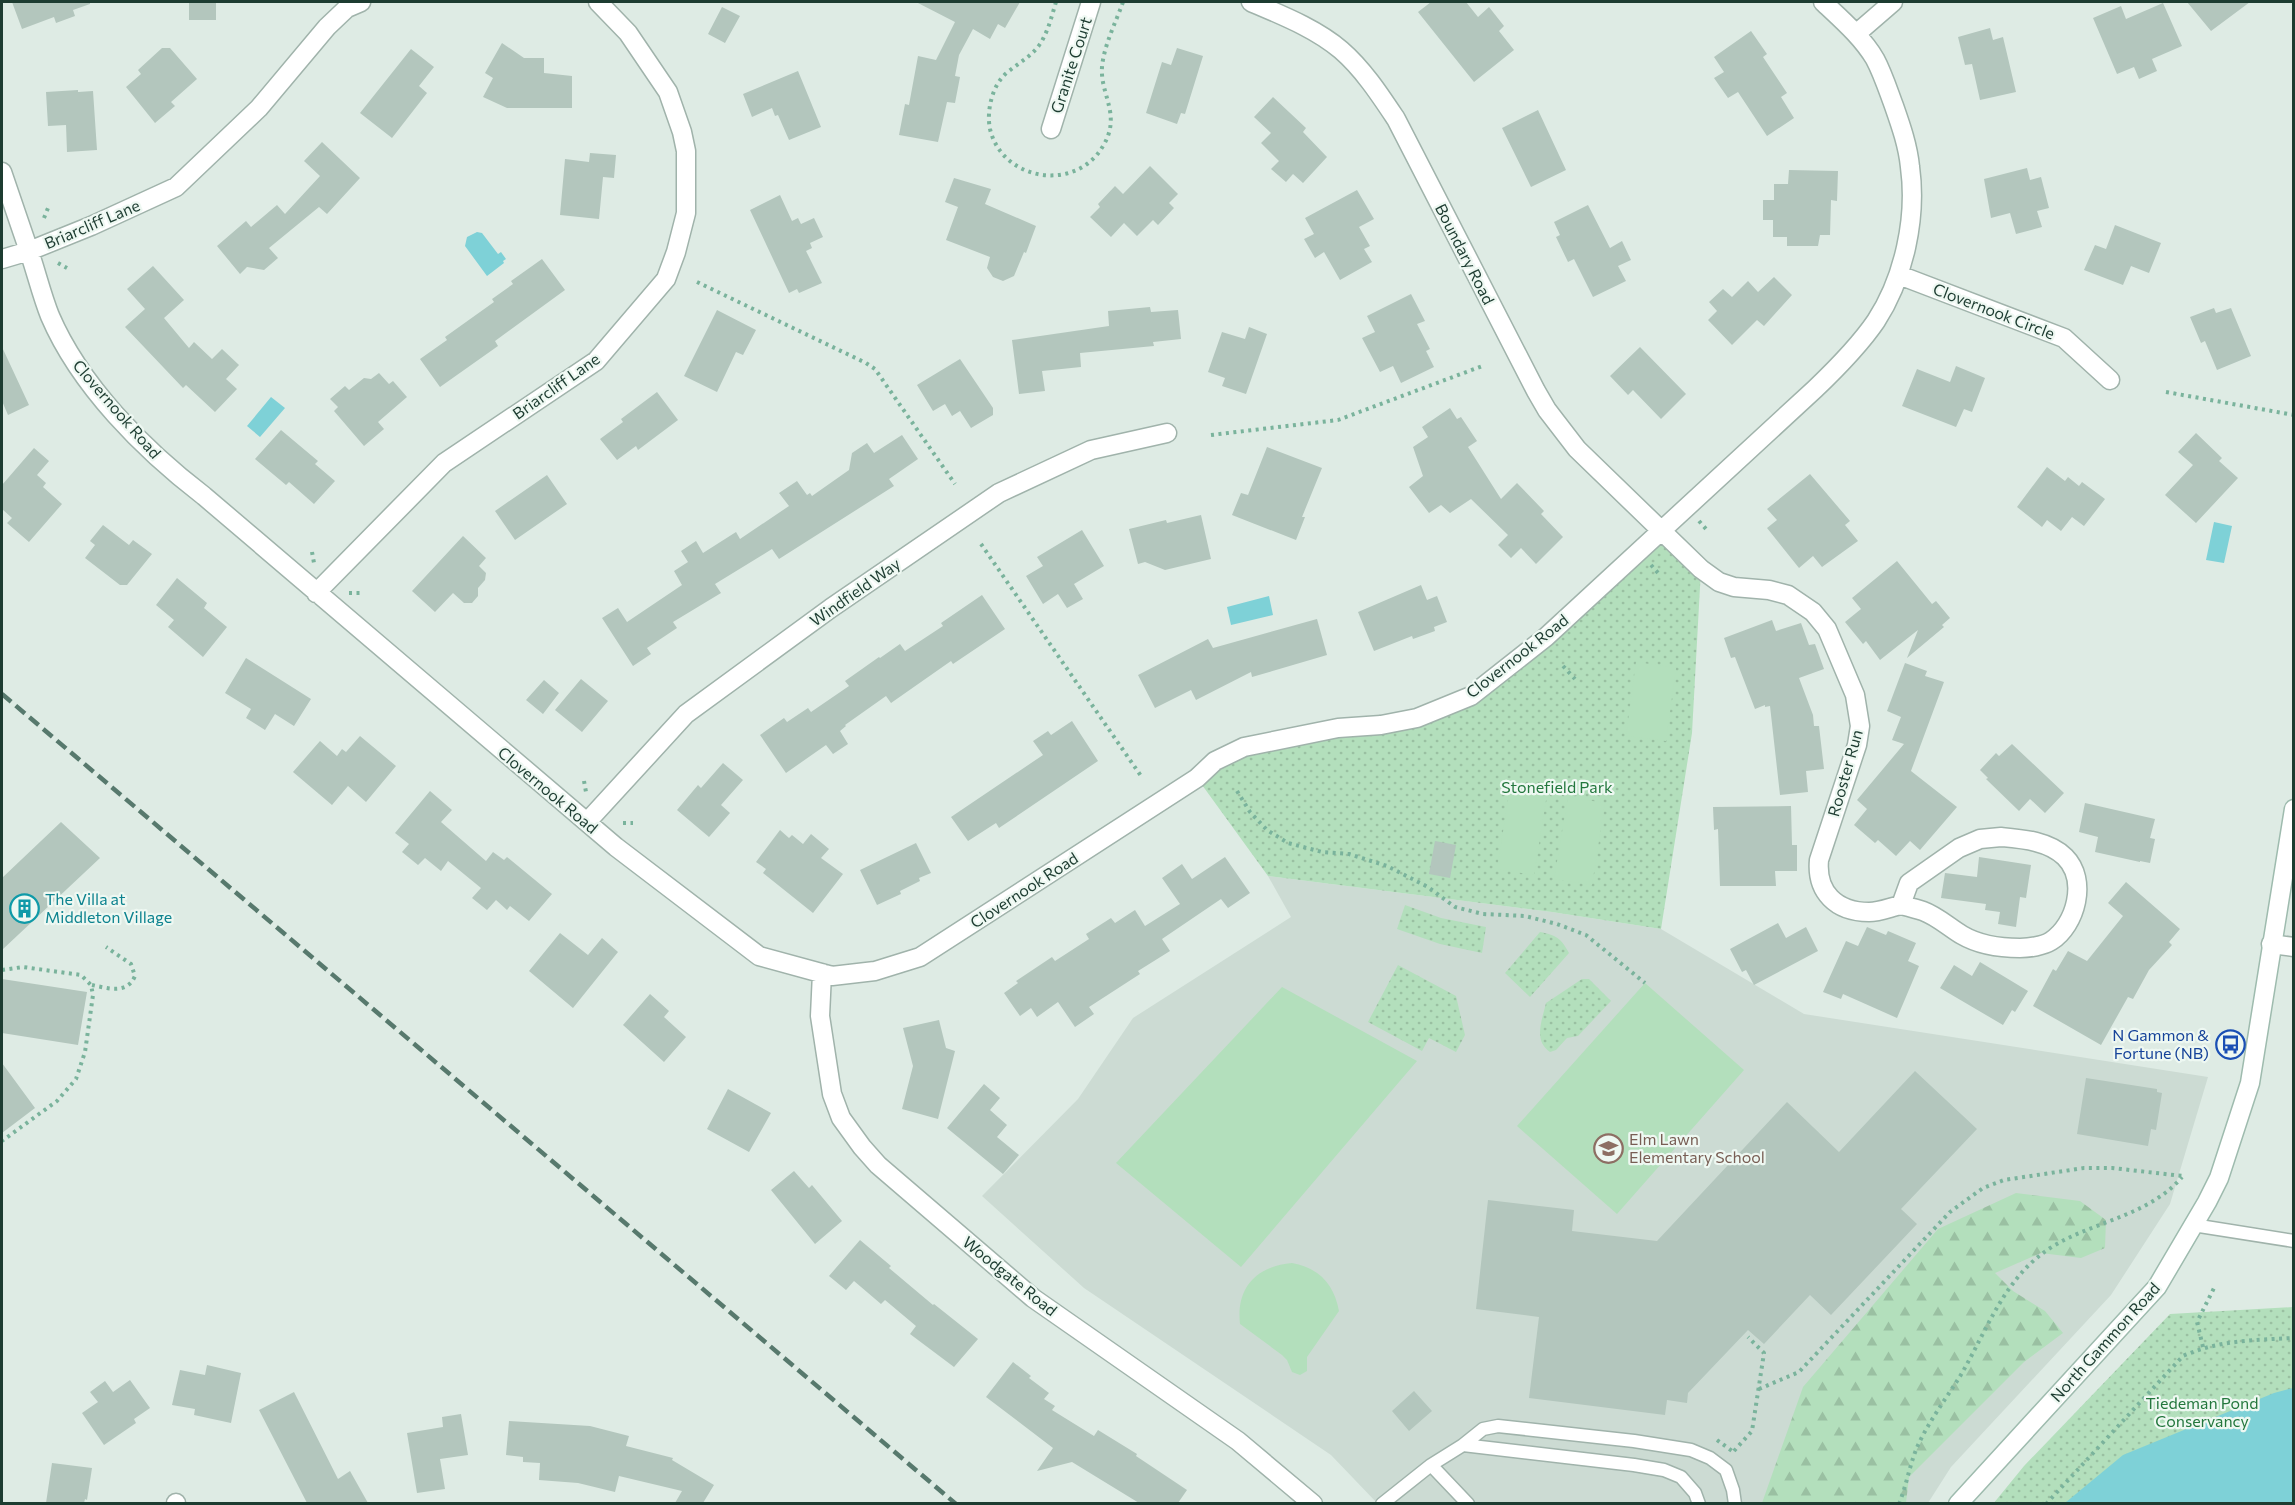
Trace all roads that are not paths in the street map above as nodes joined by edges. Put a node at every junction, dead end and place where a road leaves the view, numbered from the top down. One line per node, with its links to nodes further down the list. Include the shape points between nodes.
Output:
1 (361, 2): 10 (street, Briarcliff Lane, via 347,8 327,27 259,108 176,187)
2 (598, 2): 16 (street, Briarcliff Lane, via 628,33 668,92 682,132 686,151 686,213 666,279 596,361 444,463)
3 (1091, 2): 8 (street, Granite Court)
4 (1251, 2): 15 (street, Boundary Road, via 1317,33 1342,50 1375,87 1396,119 1547,410 1577,449)
5 (1823, 2): 7 (street, Clovernook Road)
6 (1893, 2): 7 (street)
7 (1856, 33): 12 (street, Clovernook Road, via 1886,84 1911,168 1911,203)
8 (1051, 129)
9 (2, 172): 10 (street, Clovernook Road)
10 (29, 251): 11 (street, Briarcliff Lane); 16 (street, Clovernook Road, via 50,315 70,355 130,430 171,470)
11 (2, 259)
12 (1899, 275): 13 (street, Clovernook Circle, via 2064,338); 15 (street, Clovernook Road, via 1876,320 1849,355)
13 (2110, 380)
14 (1167, 433): 18 (street, Windfield Way, via 1091,450 999,493 686,714)
15 (1661, 531): 19 (street, Rooster Run, via 1719,582 1788,595 1813,612 1827,629 1855,695 1860,726 1819,860 1818,875 1824,890 1836,903 1852,910 1871,912); 22 (street, Clovernook Road, via 1546,637 1471,696 1417,718 1338,728 1244,747 1215,761 1197,778 920,957 875,971 832,976)
16 (316, 593): 18 (street, Clovernook Road)
17 (2294, 809): 20 (street, North Gammon Road)
18 (587, 822): 22 (street, Clovernook Road, via 759,956)
19 (1902, 905): 19 (street, via 1909,883 1959,848 1980,839 2001,837 2049,846 2074,868 2078,884 2072,915 2061,932 2049,942 2022,948 1981,943 1925,912)
20 (2271, 944): 21 (street); 23 (street, North Gammon Road, via 2250,1083 2219,1178)
21 (2294, 947)
22 (822, 973): 27 (street, Woodgate Road, via 820,1016 832,1094 841,1118 878,1165 1033,1298 1238,1441)
23 (2193, 1225): 24 (lane); 32 (street, North Gammon Road, via 2157,1287)
24 (2294, 1241)
25 (1463, 1445): 26 (lane); 30 (lane, via 1664,1470 1681,1477); 31 (lane, via 1483,1429 1498,1426 1691,1450 1726,1470)
26 (1431, 1465): 28 (lane); 29 (lane)
27 (1313, 1503)
28 (1382, 1503)
29 (1468, 1503)
30 (1700, 1503)
31 (1735, 1503)
32 (1959, 1503)

